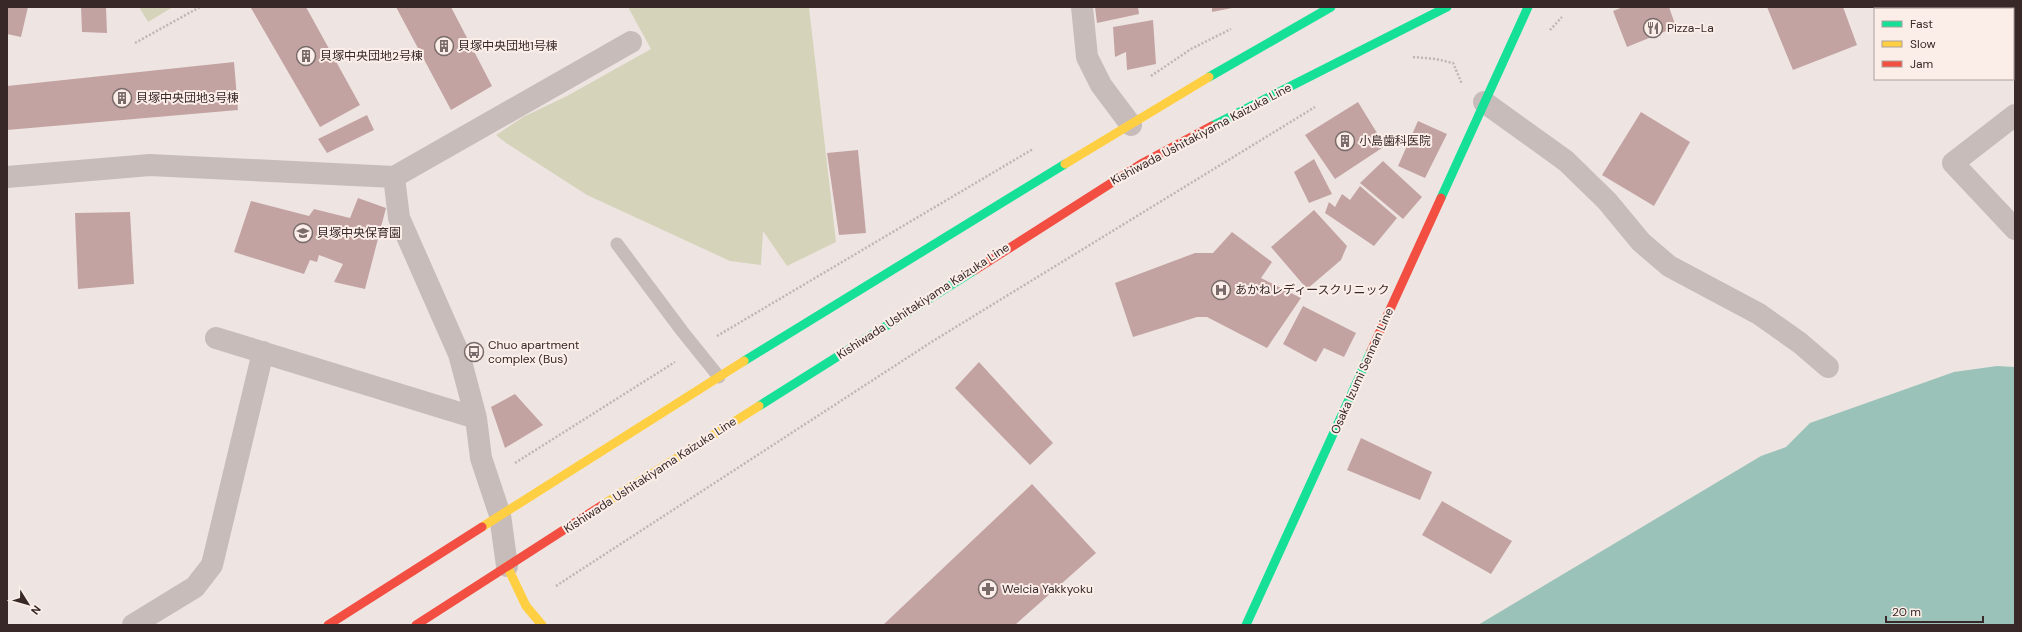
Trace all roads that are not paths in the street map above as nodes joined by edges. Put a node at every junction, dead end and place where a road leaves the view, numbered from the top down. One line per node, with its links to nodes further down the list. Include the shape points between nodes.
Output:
1 (1082, 7): 8 (street, via 1087,57 1101,85)
2 (1331, 7): 8 (main road, via 1215,73)
3 (1447, 7): 19 (main road, Kishiwada Ushitakiyama Kaizuka Line, via 1140,164)
4 (1528, 7): 6 (main road, Osaka Izumi Sennan Line)
5 (631, 42): 10 (street)
6 (1484, 102): 15 (street, via 1566,161 1607,201 1641,242 1669,266 1759,314); 24 (main road, Osaka Izumi Sennan Line)
7 (2015, 116): 11 (street, via 1953,163)
8 (1131, 125): 16 (main road)
9 (7, 177): 10 (street, via 150,165)
10 (394, 177): 17 (street, via 399,218 459,354)
11 (2015, 229)
12 (617, 244): 16 (lane)
13 (216, 338): 14 (street)
14 (263, 352): 17 (street); 20 (street, via 212,565 195,587)
15 (1828, 367)
16 (719, 377): 18 (main road)
17 (476, 418): 18 (street, via 481,458)
18 (500, 515): 19 (street); 21 (main road)
19 (508, 566): 22 (main road, Kishiwada Ushitakiyama Kaizuka Line); 23 (main road, via 527,604)
20 (133, 625)
21 (328, 625)
22 (416, 625)
23 (542, 625)
24 (1246, 625)

